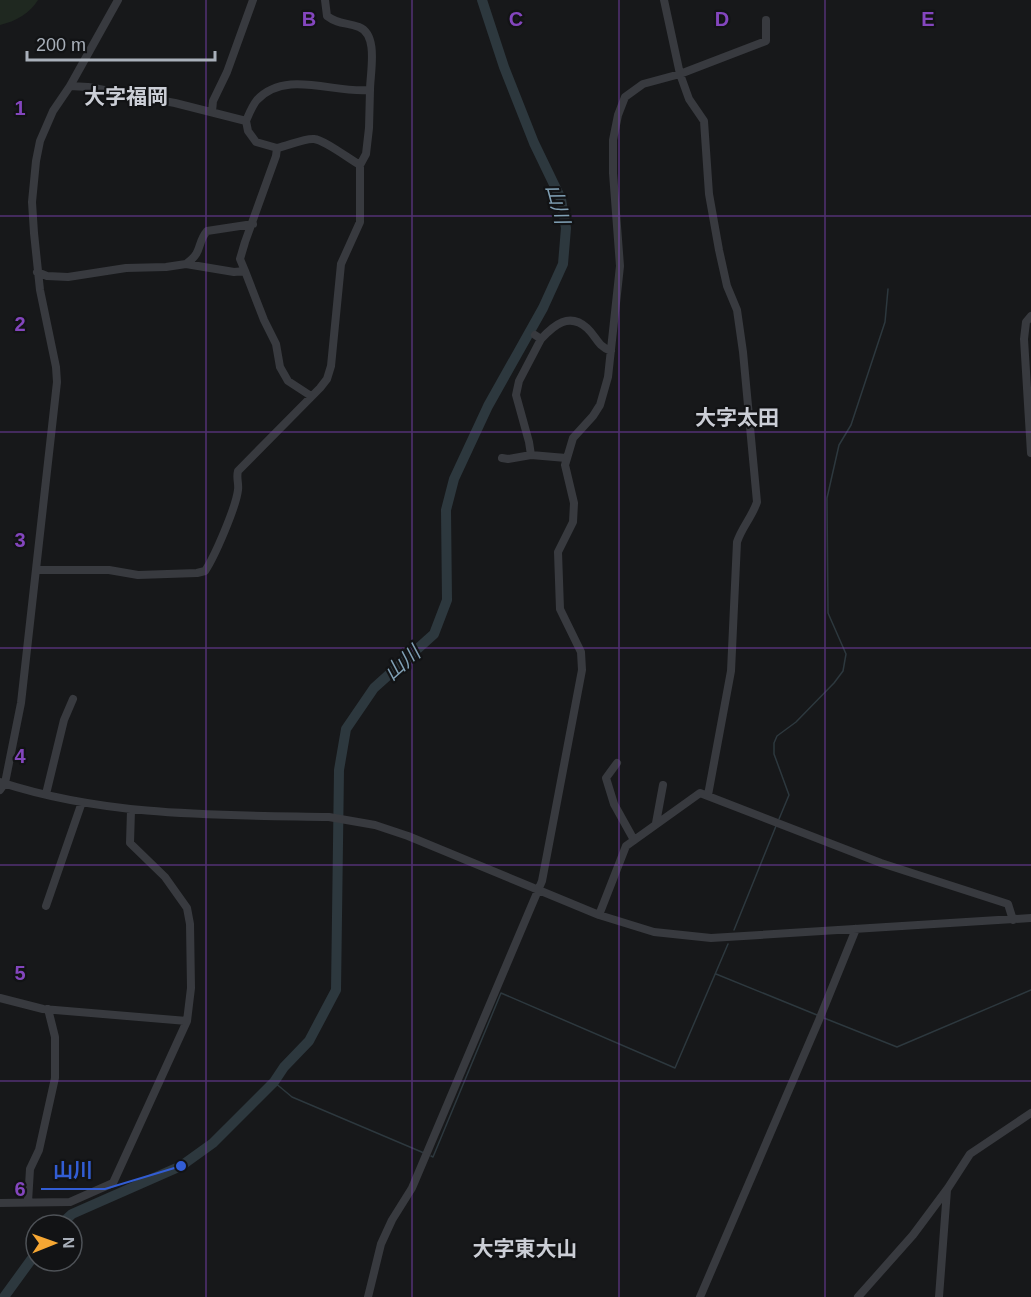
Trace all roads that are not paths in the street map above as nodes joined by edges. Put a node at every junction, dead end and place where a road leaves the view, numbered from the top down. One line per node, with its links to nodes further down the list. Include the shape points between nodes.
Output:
1 (118, 0): 7 (street)
2 (253, 0): 9 (street)
3 (325, 0): 8 (street, via 327,16 369,34)
4 (664, 0): 6 (street)
5 (766, 20): 6 (street, via 766,41)
6 (680, 74): 18 (street, via 634,89 625,97 618,115 613,173 621,266); 30 (street, via 689,99 704,121 718,250 737,310 744,352 757,502 737,542 731,671)
7 (70, 86): 9 (street); 16 (street, via 49,121 36,161 33,201)
8 (370, 90): 10 (street, via 288,85 266,93); 12 (street, via 366,153)
9 (212, 112): 10 (street)
10 (246, 121): 11 (street, via 256,142)
11 (277, 148): 12 (street, via 316,138); 13 (street)
12 (360, 165): 19 (street, via 360,222 341,264 331,366 327,379)
13 (253, 224): 14 (street, via 207,231 196,256); 15 (street, via 240,259)
14 (186, 264): 15 (street); 16 (street, via 68,277)
15 (244, 271): 19 (street, via 276,344 280,367 288,381)
16 (38, 272): 24 (street, via 57,382)
17 (1031, 316): 20 (street, via 1026,322 1024,339)
18 (611, 351): 21 (street, via 600,346 587,328 574,322 558,323 538,337 516,396); 23 (street, via 600,405 573,438)
19 (311, 396): 24 (street, via 238,471 238,490 231,512 205,571 138,575 109,570)
20 (1031, 453)
21 (531, 455): 22 (street); 23 (street)
22 (502, 458)
23 (566, 458): 35 (street, via 574,503 573,522 558,552 560,609 581,652 582,670)
24 (36, 570): 27 (street, via 21,703)
25 (73, 699): 29 (street)
26 (617, 763): 34 (street, via 606,778 614,804)
27 (2, 785): 29 (street)
28 (663, 785): 33 (street)
29 (46, 794): 31 (street)
30 (708, 795): 33 (street, via 700,793); 39 (street, via 880,863 1008,904)
31 (82, 802): 32 (street); 36 (street)
32 (131, 810): 35 (street, via 350,819 408,836); 43 (street, via 130,843 165,876 187,908 191,988)
33 (656, 823): 34 (street)
34 (634, 840): 37 (street, via 626,846)
35 (539, 891): 37 (street); 48 (street, via 421,1169 381,1244)
36 (46, 906)
37 (599, 915): 40 (street, via 654,932 711,938)
38 (1031, 918): 39 (street)
39 (1013, 920): 40 (street)
40 (856, 929): 49 (street)
41 (0, 998): 42 (street)
42 (48, 1009): 43 (street); 46 (street, via 55,1037 55,1078 39,1149 30,1169)
43 (187, 1021): 46 (street, via 113,1183 70,1202)
44 (1031, 1113): 45 (street, via 970,1154)
45 (948, 1188): 50 (street); 51 (street)
46 (28, 1202): 47 (street)
47 (0, 1203)
48 (368, 1297)
49 (700, 1297)
50 (858, 1297)
51 (939, 1297)

